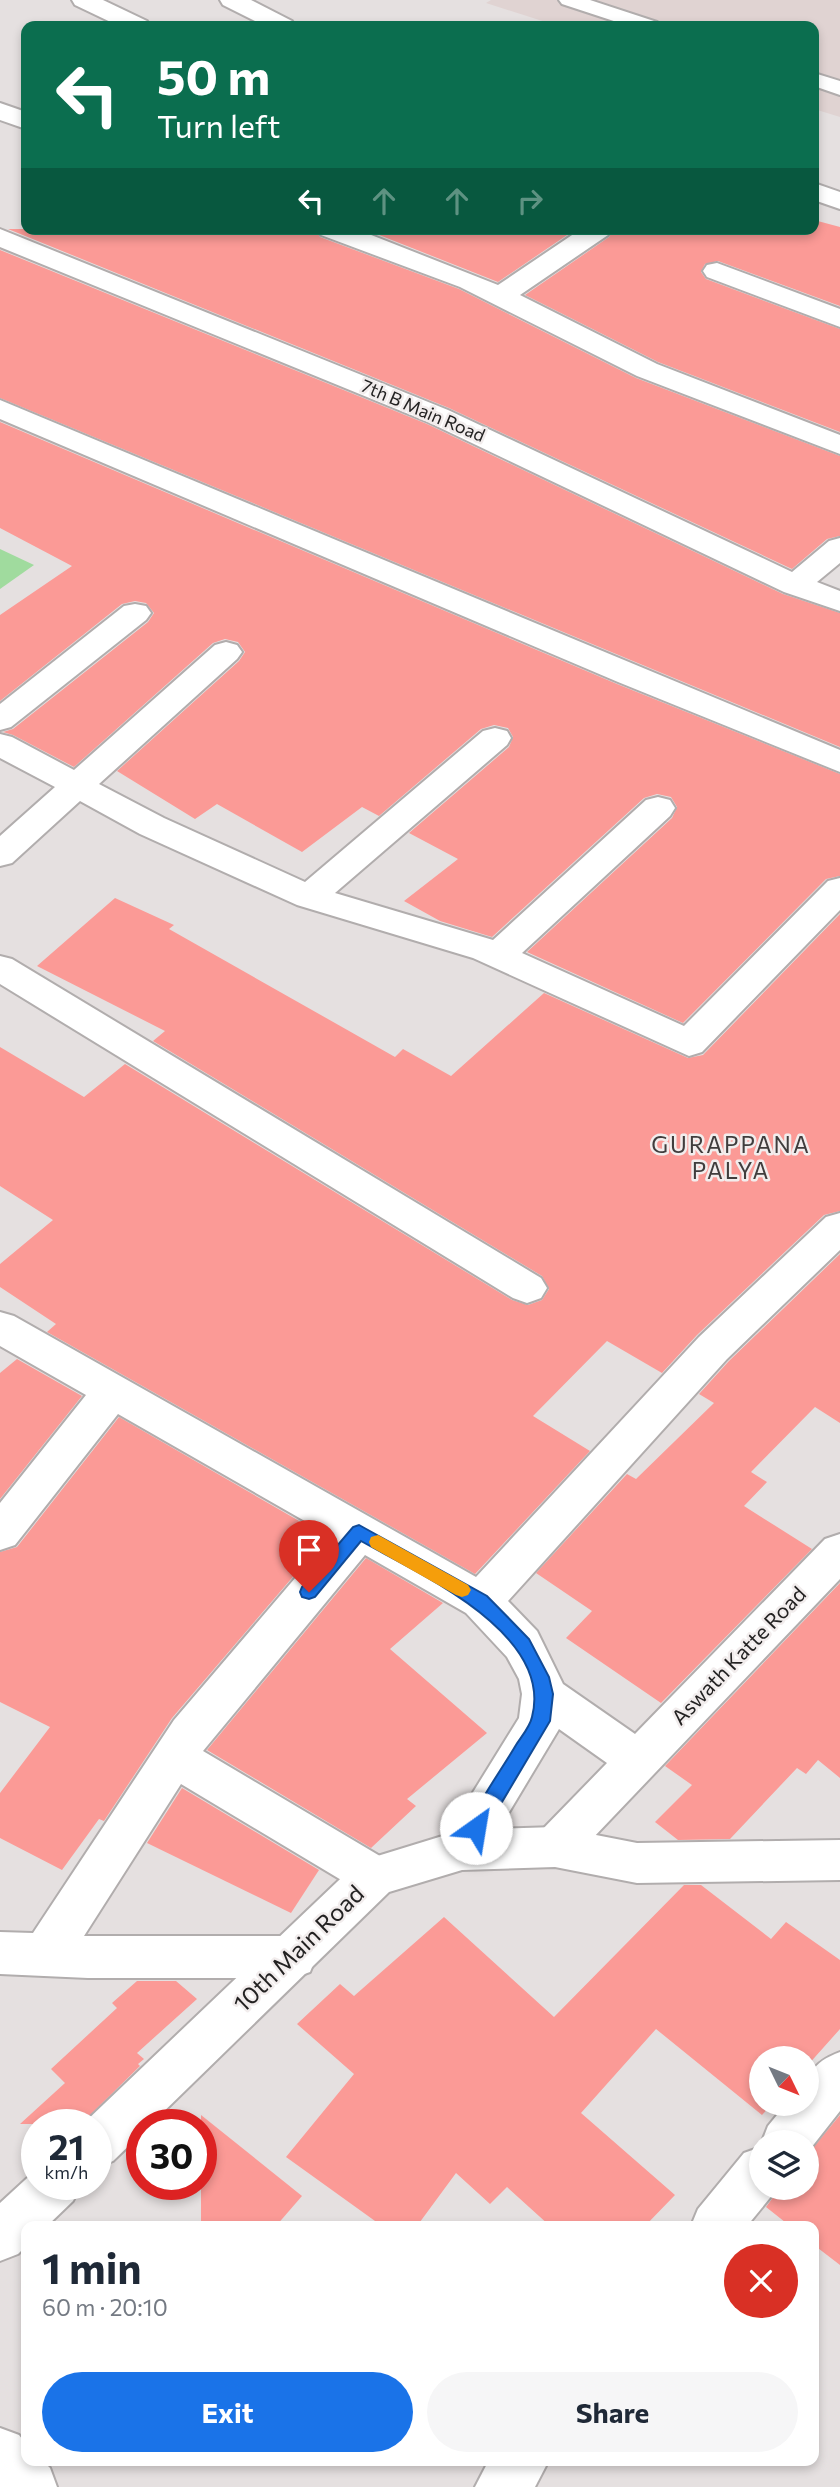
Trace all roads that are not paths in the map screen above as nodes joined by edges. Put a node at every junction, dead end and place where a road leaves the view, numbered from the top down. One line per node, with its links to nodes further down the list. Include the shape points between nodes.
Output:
1 (84, 0): 4 (street)
2 (232, 0): 5 (street)
3 (569, 0): 6 (lane)
4 (128, 21)
5 (273, 21)
6 (634, 21)
7 (819, 81): 8 (lane)
8 (840, 88)
9 (0, 111): 10 (street)
10 (21, 119)
11 (819, 193): 12 (street)
12 (840, 201)
13 (348, 235): 17 (street)
14 (590, 235): 17 (street)
15 (0, 237): 22 (street, 7th B Main Road, via 438,416)
16 (718, 271): 18 (street)
17 (500, 296): 20 (street, via 647,370)
18 (840, 319)
19 (0, 409): 29 (street)
20 (840, 445)
21 (840, 547): 22 (street)
22 (794, 585): 23 (street, 7th B Main Road)
23 (840, 602)
24 (135, 613): 26 (street)
25 (226, 652): 30 (street)
26 (0, 720)
27 (495, 738): 34 (street)
28 (0, 744): 30 (street)
29 (840, 762)
30 (77, 785): 32 (street); 34 (street, via 152,826)
31 (658, 808): 35 (street)
32 (0, 855)
33 (840, 889): 35 (street, via 689,1044)
34 (309, 897): 35 (street)
35 (497, 956)
36 (0, 968): 38 (street)
37 (840, 1227): 44 (street, via 713,1348)
38 (527, 1288)
39 (0, 1327): 40 (street)
40 (113, 1391): 41 (street); 42 (street)
41 (359, 1532): 44 (street); 46 (street)
42 (0, 1534)
43 (840, 1551): 47 (street, Aswath Katte Road)
44 (481, 1601): 45 (street, via 522,1644)
45 (544, 1694): 47 (street); 49 (street, via 541,1721)
46 (175, 1756): 51 (street); 53 (street)
47 (639, 1760): 48 (street, Aswath Katte Road)
48 (555, 1847): 49 (street, 10th Main Road); 50 (street, 10th Main Road, via 637,1863)
49 (462, 1850): 51 (street, 10th Main Road)
50 (840, 1860)
51 (374, 1876): 54 (street, 10th Main Road)
52 (0, 1953): 53 (street)
53 (45, 1955): 54 (street)
54 (293, 1956): 56 (street, 10th Main Road)
55 (840, 2074): 57 (street)
56 (112, 2130)
57 (795, 2130)
58 (749, 2185): 60 (street)
59 (39, 2200): 61 (street)
60 (720, 2221)
61 (0, 2237)
62 (0, 2454): 64 (street)
63 (518, 2466): 65 (street)
64 (31, 2487)
65 (501, 2487)

